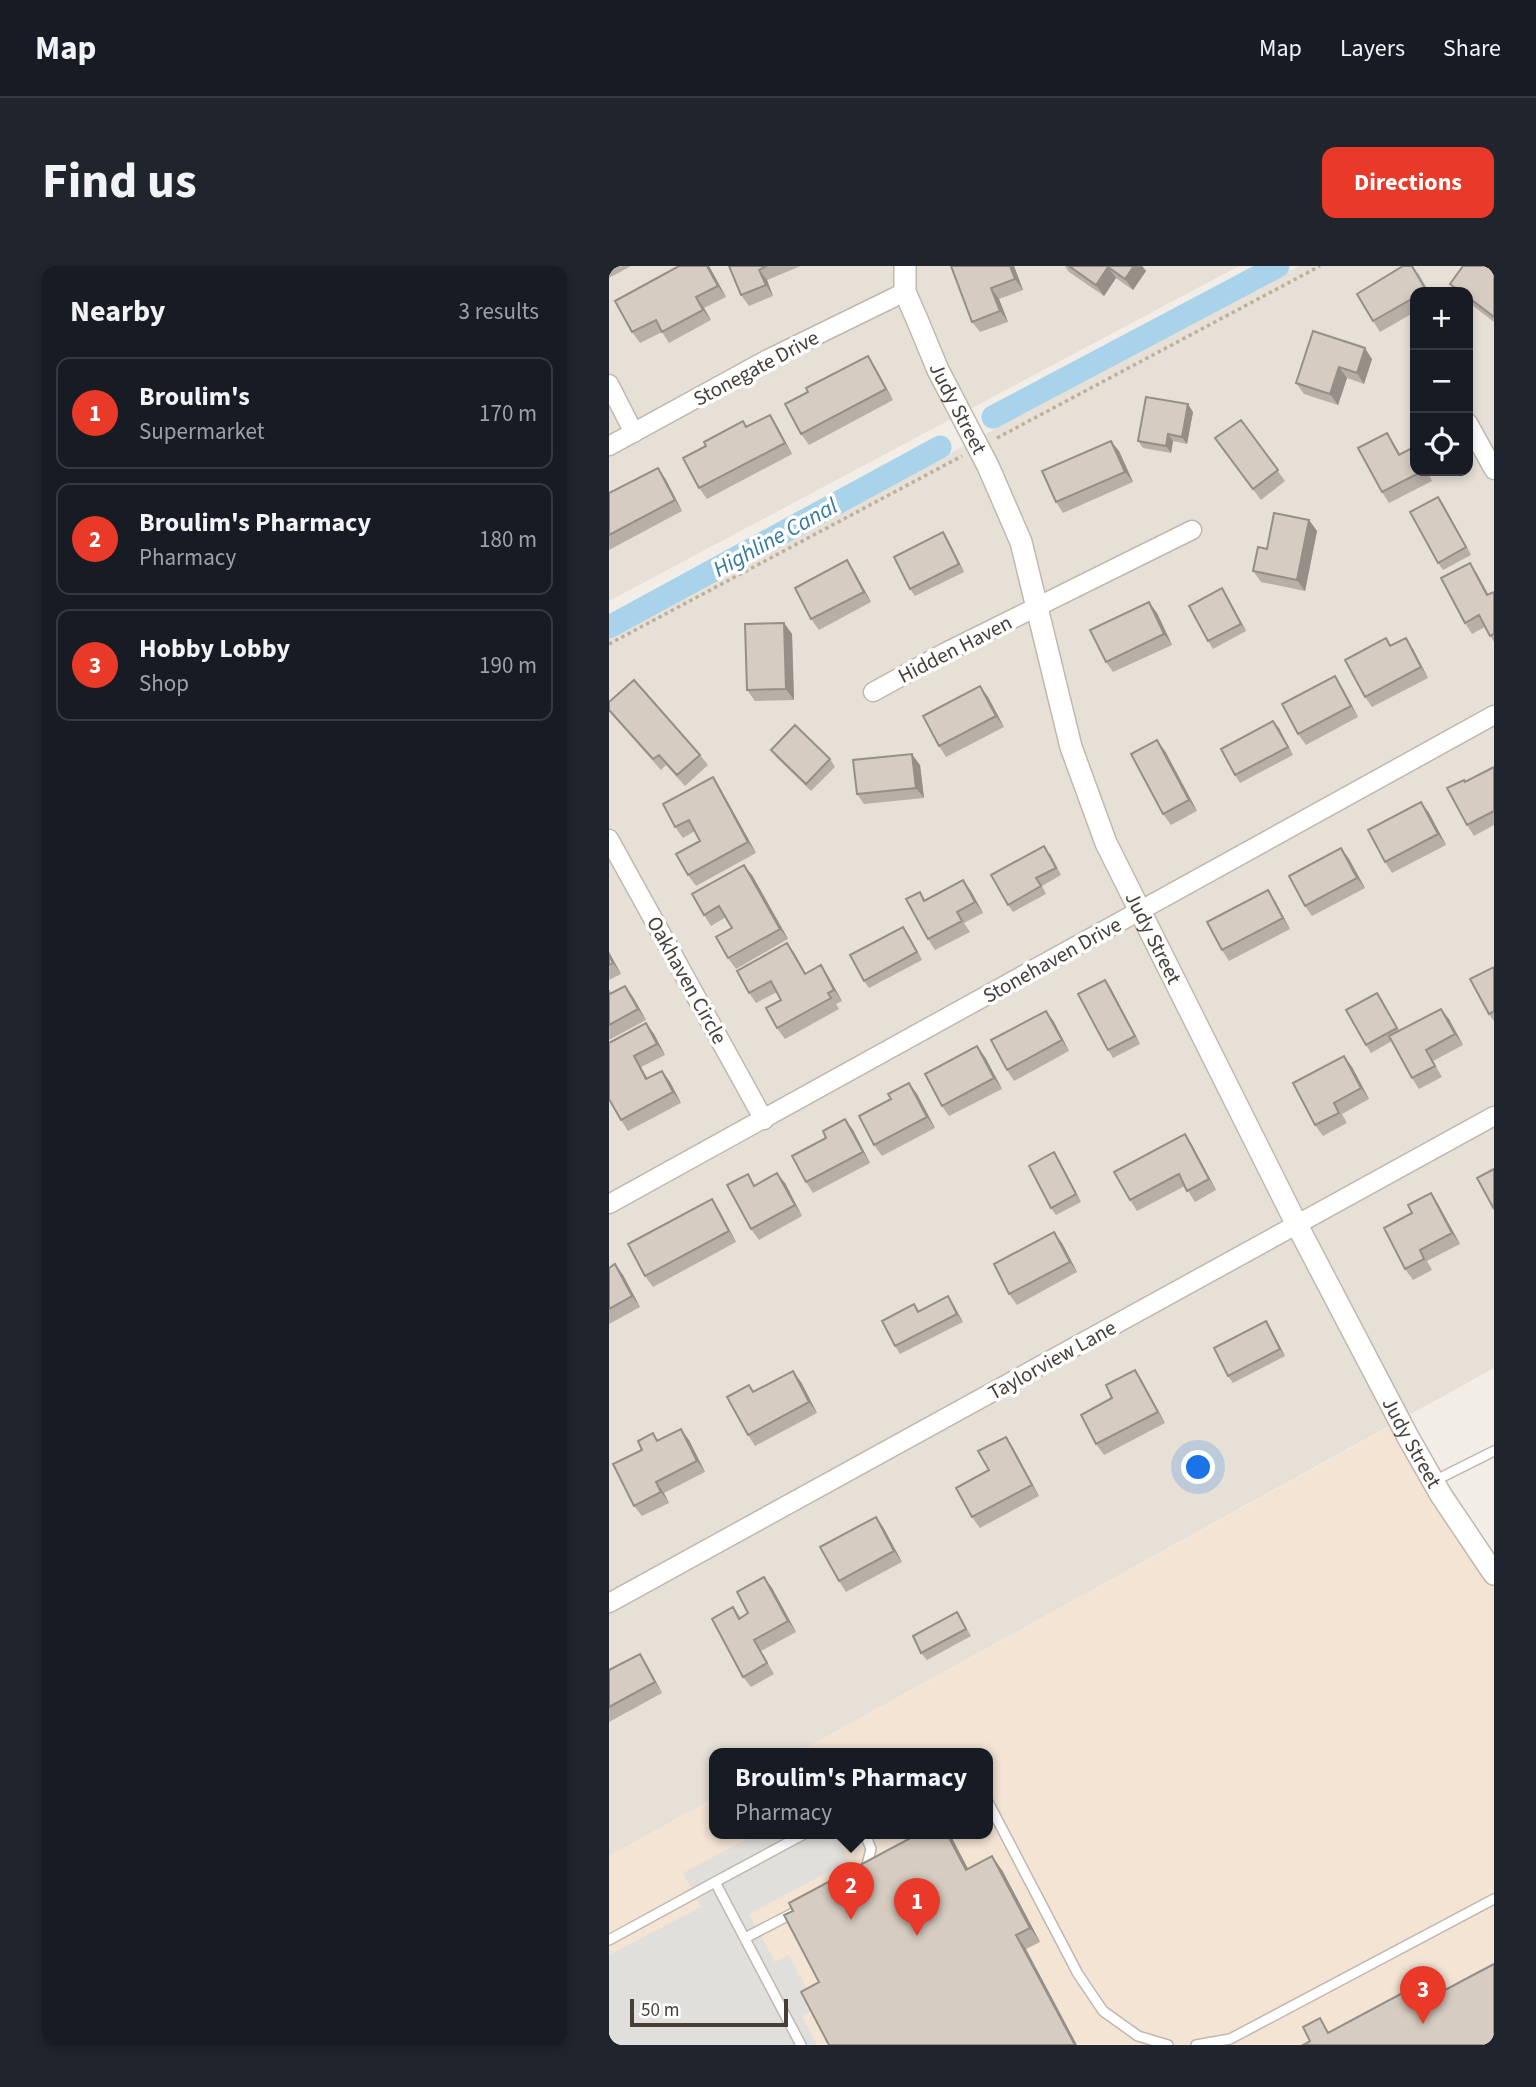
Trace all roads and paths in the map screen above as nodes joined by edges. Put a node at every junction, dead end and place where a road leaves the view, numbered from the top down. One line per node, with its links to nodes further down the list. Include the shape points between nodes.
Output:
1 (905, 266): 2 (street, Judy Street)
2 (905, 292): 4 (street, Stonegate Drive, via 768,359); 9 (street, Judy Street, via 1021,542)
3 (609, 384): 4 (street)
4 (634, 433): 6 (street, Stonegate Drive)
5 (1473, 433): 7 (street)
6 (609, 446)
7 (1494, 470)
8 (1192, 530): 9 (street, Hidden Haven)
9 (1038, 606): 10 (street, Hidden Haven); 13 (street, Judy Street, via 1071,747 1106,843)
10 (873, 692)
11 (1494, 715): 13 (street, Stonehaven Drive)
12 (609, 839): 15 (street, Oakhaven Circle)
13 (1140, 911): 15 (street, Stonehaven Drive); 17 (street, Judy Street)
14 (1494, 1116): 17 (street, Taylorview Lane)
15 (764, 1120): 16 (street, Stonehaven Drive)
16 (609, 1204)
17 (1297, 1225): 19 (street, Judy Street); 21 (street, Taylorview Lane)
18 (1494, 1451): 19 (lane)
19 (1434, 1481): 20 (street, Judy Street)
20 (1494, 1574)
21 (609, 1603)
22 (993, 1810): 32 (lane, via 1078,1974 1103,2011 1138,2036)
23 (795, 1839): 26 (lane)
24 (867, 1839): 25 (lane, via 870,1859)
25 (861, 1875)
26 (715, 1882): 29 (lane); 30 (lane)
27 (1494, 1899): 33 (lane, via 1230,2039)
28 (801, 1909): 29 (lane)
29 (745, 1938): 31 (lane)
30 (609, 1940)
31 (801, 2045)
32 (1168, 2045)
33 (1196, 2045)

